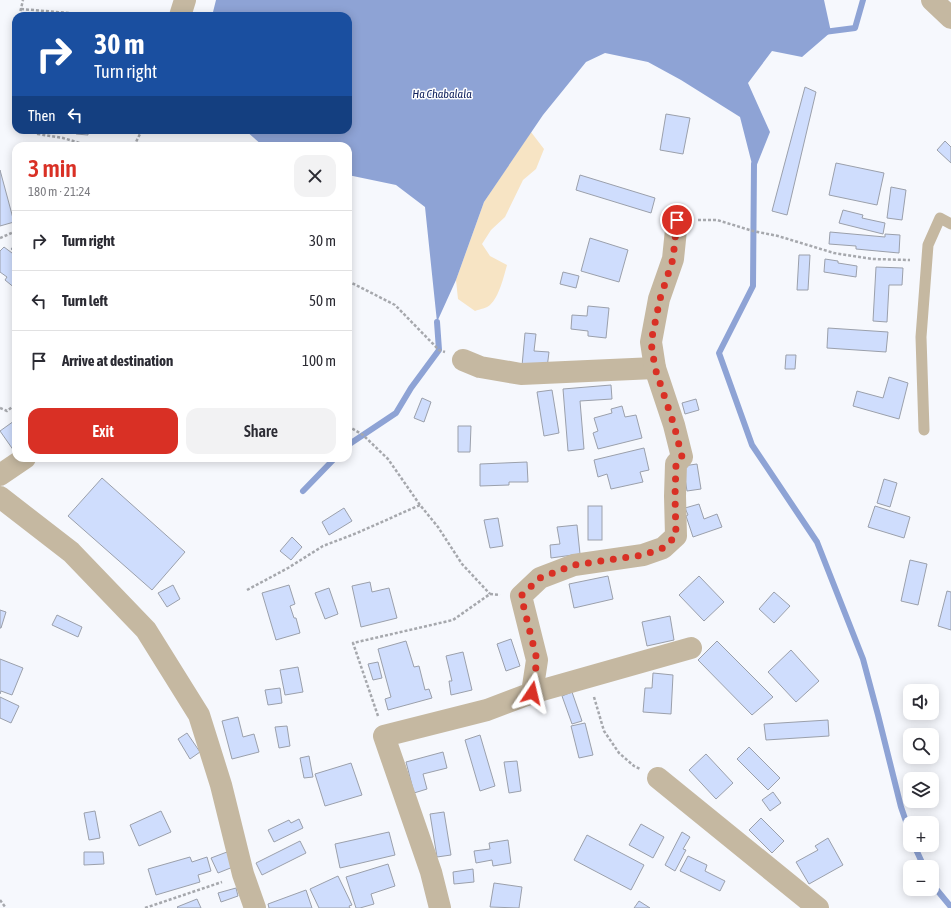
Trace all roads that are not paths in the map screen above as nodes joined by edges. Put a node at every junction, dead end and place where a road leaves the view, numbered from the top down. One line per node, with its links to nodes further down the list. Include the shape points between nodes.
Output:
1 (185, 0): 3 (street)
2 (934, 1): 4 (street)
3 (181, 12)
4 (951, 18)
5 (677, 220): 8 (street, via 673,259 660,299 651,342)
6 (951, 224): 9 (lane, via 940,218 928,245 921,337)
7 (463, 360): 8 (street, via 480,367 522,374)
8 (655, 368): 14 (street, via 682,457 676,464 676,536 663,548 643,555 574,565 540,578 521,596 537,660)
9 (924, 430)
10 (19, 462): 11 (street)
11 (0, 475)
12 (0, 497): 16 (street, via 71,552 146,630 198,715 221,785 243,874)
13 (691, 648): 14 (street)
14 (532, 693): 17 (street, via 487,710 384,736 431,872)
15 (658, 778): 18 (street)
16 (255, 908)
17 (440, 908)
18 (818, 908)

